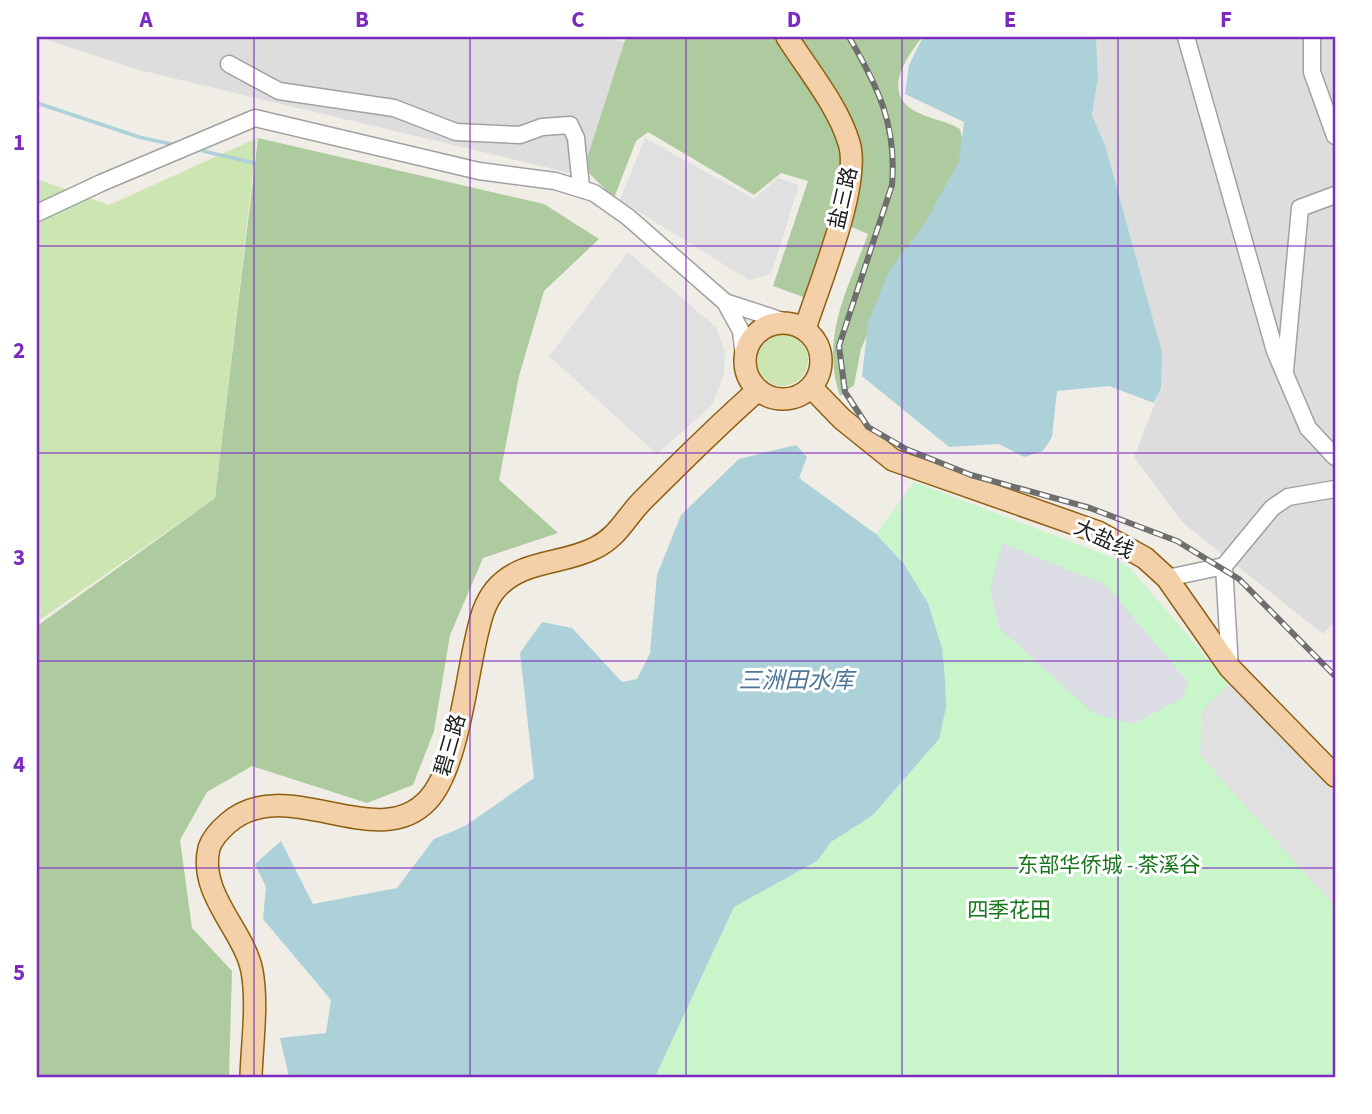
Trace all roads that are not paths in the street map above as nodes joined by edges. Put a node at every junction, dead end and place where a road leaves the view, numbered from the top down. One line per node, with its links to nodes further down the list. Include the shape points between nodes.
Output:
1 (787, 37): 10 (main road, 盐三路, via 840,121 852,159 845,203)
2 (1186, 37): 12 (street)
3 (1312, 37): 5 (street, via 1312,72)
4 (229, 64): 6 (street, via 279,91 394,108 456,132 520,135 542,127 570,125 576,138)
5 (1335, 136)
6 (581, 187): 8 (street, via 479,171 255,118); 9 (street, via 628,217)
7 (1335, 195): 12 (street, via 1300,208)
8 (37, 213)
9 (725, 302): 10 (street); 11 (street, via 741,331)
10 (796, 326): 11 (main road, via 766,326); 13 (main road, via 817,344 821,362)
11 (744, 356): 14 (main road, via 747,375)
12 (1285, 376): 15 (street, via 1308,428)
13 (811, 387): 14 (main road, via 785,399); 18 (main road, 大盐线, via 893,460 1114,538)
14 (758, 390): 21 (main road, 碧三路, via 639,504 618,533 594,549 530,566 495,590 483,610 457,730 438,789 426,803 405,816 378,820 267,804 240,812 222,828 209,847 209,876 252,970)
15 (1335, 457)
16 (1335, 489): 17 (street, via 1288,497 1272,508)
17 (1224, 566): 18 (street); 19 (street)
18 (1167, 578): 19 (main road, 大盐线)
19 (1230, 668): 20 (main road, 大盐线)
20 (1335, 776)
21 (251, 1077)

